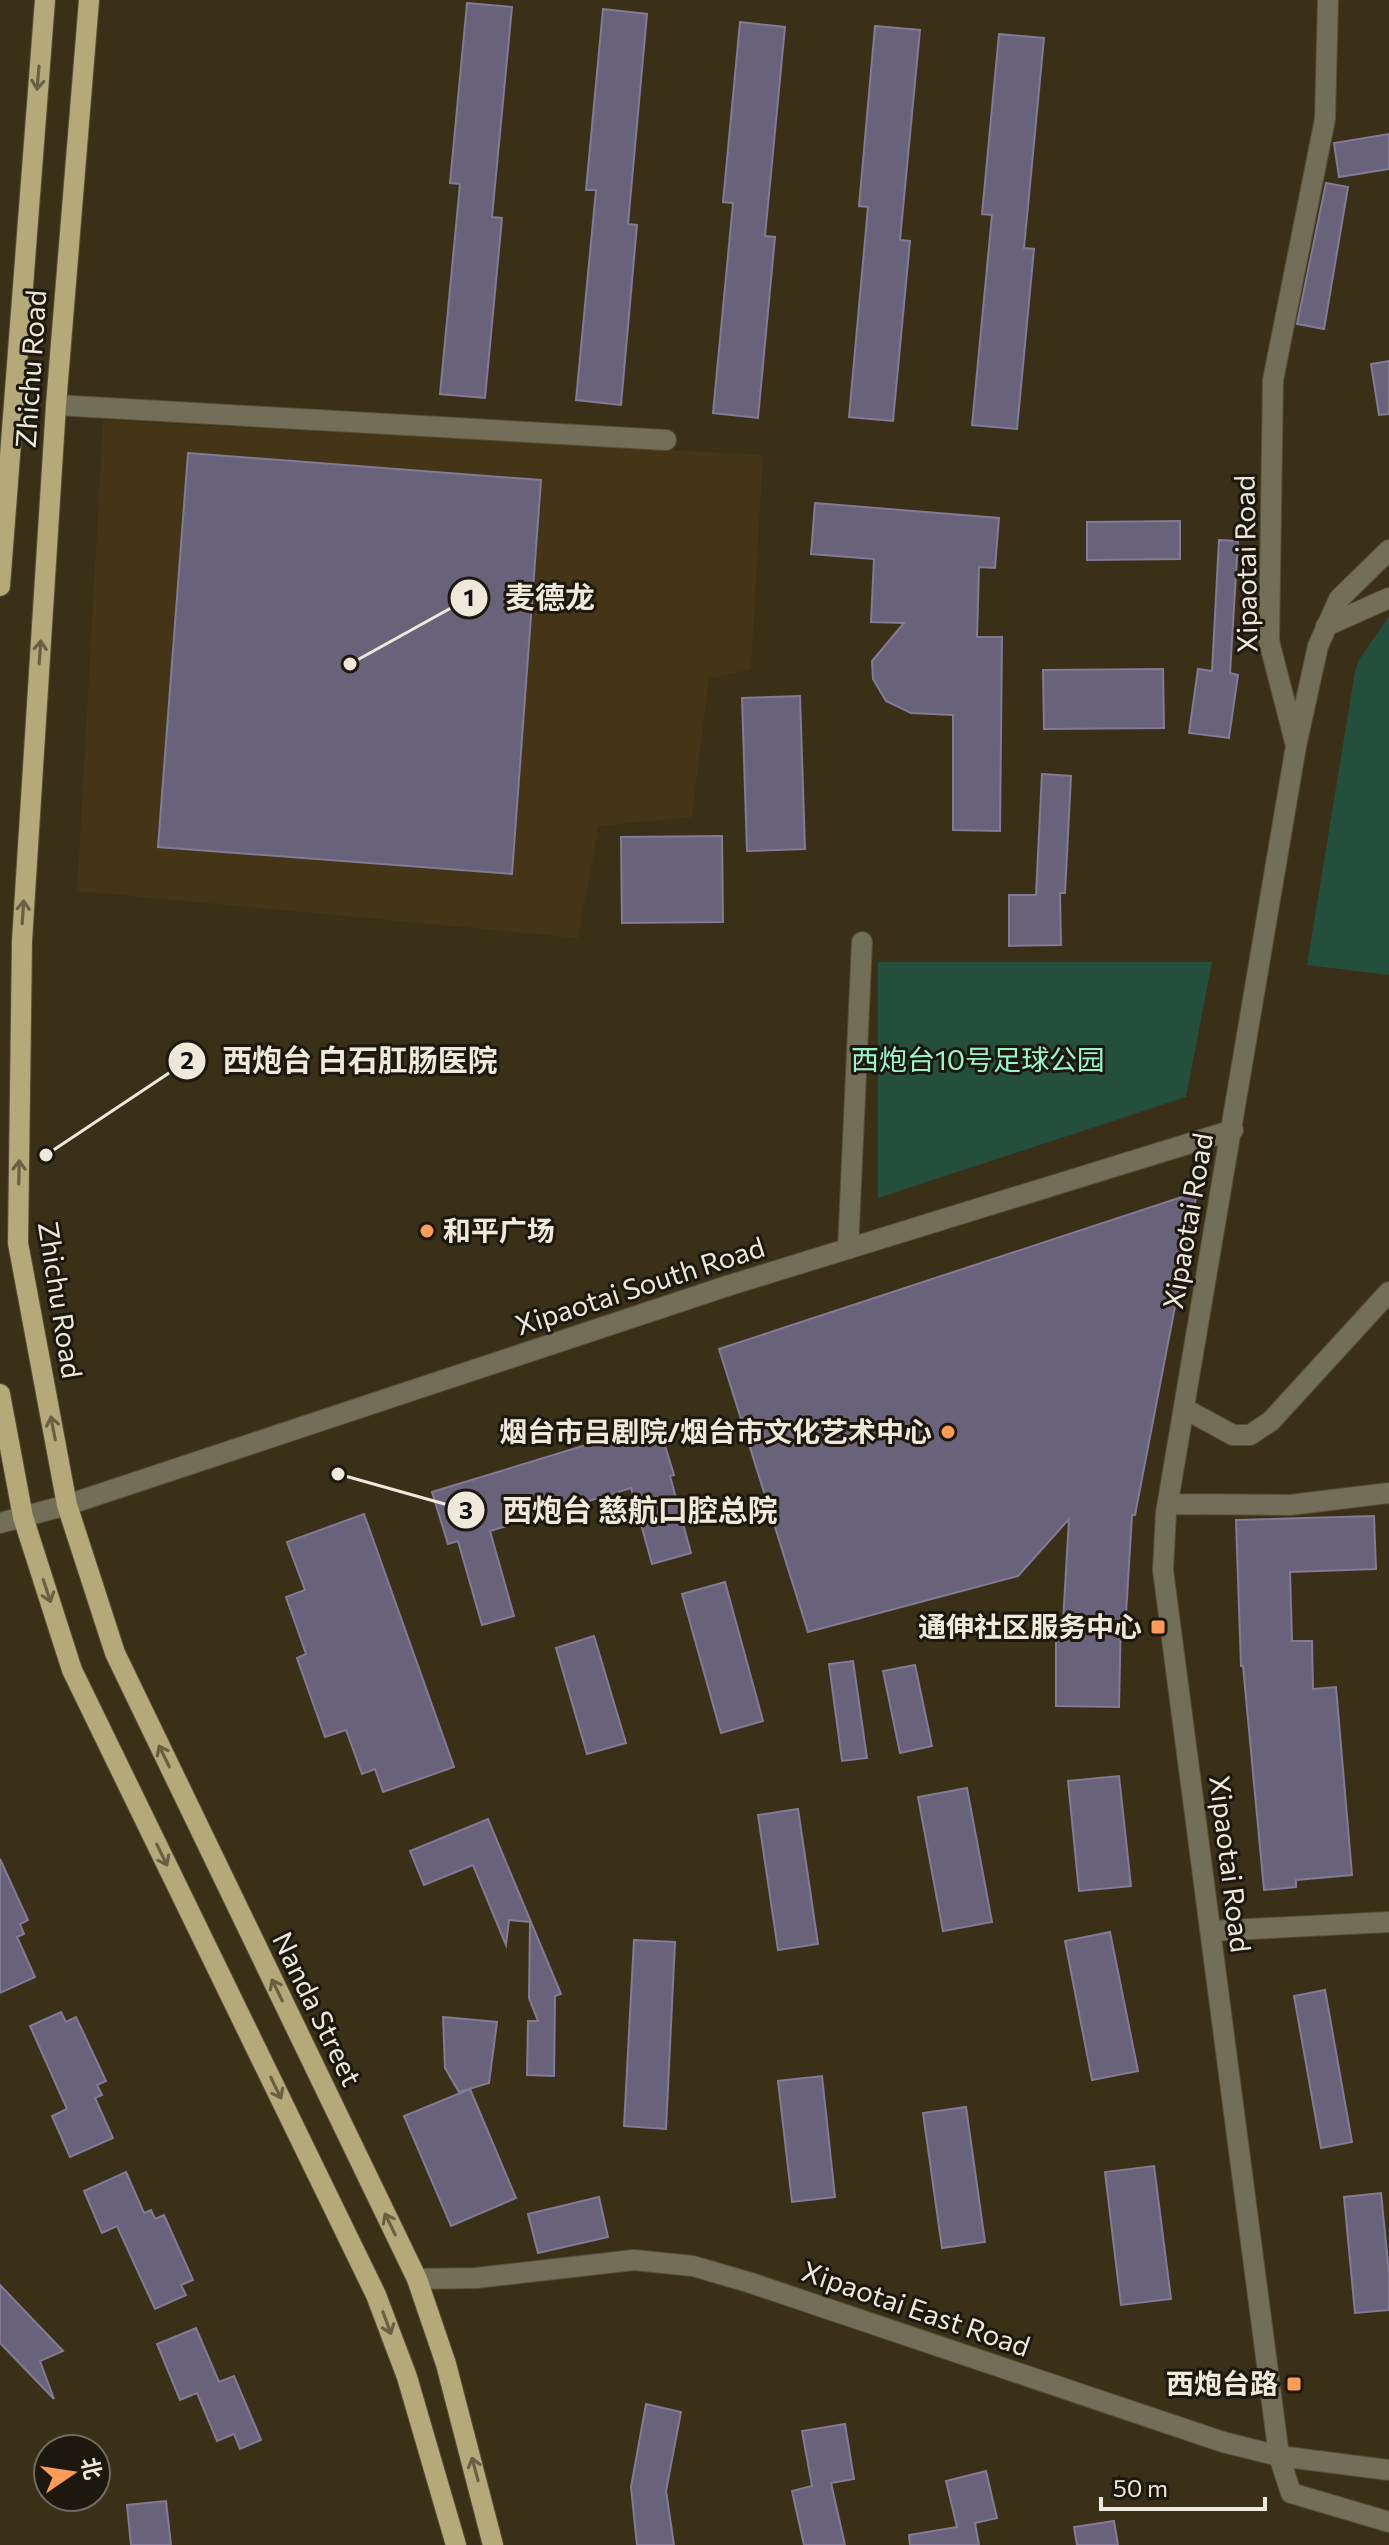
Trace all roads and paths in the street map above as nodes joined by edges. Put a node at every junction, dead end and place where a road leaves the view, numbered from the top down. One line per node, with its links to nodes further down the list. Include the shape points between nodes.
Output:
1 (45, 0): 7 (main road, Zhichu Road, one-way to 7)
2 (89, 0): 4 (main road, Zhichu Road)
3 (1328, 0): 10 (street, Xipaotai Road, via 1325,119 1273,380 1269,641)
4 (56, 405): 5 (street); 19 (main road, Zhichu Road, one-way to 4, via 18,1243 22,941)
5 (666, 440)
6 (1389, 550): 9 (street, via 1339,599)
7 (0, 586)
8 (1389, 598): 9 (street)
9 (1326, 626): 10 (street)
10 (1296, 746): 12 (street, Xipaotai Road)
11 (862, 942): 13 (street)
12 (1233, 1130): 13 (street, Xipaotai South Road); 16 (street, Xipaotai Road)
13 (848, 1249): 19 (street, Xipaotai South Road)
14 (1389, 1292): 16 (street, via 1271,1421 1250,1435 1233,1435)
15 (0, 1394): 20 (main road)
16 (1185, 1409): 18 (street, Xipaotai Road)
17 (1389, 1493): 18 (street, via 1290,1505)
18 (1168, 1504): 23 (street, Xipaotai Road, via 1163,1570)
19 (67, 1505): 20 (street, Xipaotai South Road); 24 (main road, Nanda Street, one-way to 19, via 115,1653)
20 (23, 1517): 21 (street); 28 (main road, one-way to 28, via 72,1670 376,2295 407,2377)
21 (0, 1523)
22 (1389, 1922): 23 (street)
23 (1210, 1931): 25 (street, Xipaotai Road)
24 (417, 2279): 25 (street, Xipaotai East Road, via 476,2278 634,2260 693,2266); 29 (main road, Nanda Street, one-way to 24, via 446,2364)
25 (1279, 2456): 26 (street, Xipaotai East Road); 27 (street, Xipaotai Road, via 1291,2493)
26 (1389, 2470)
27 (1389, 2522)
28 (456, 2545)
29 (493, 2545)

